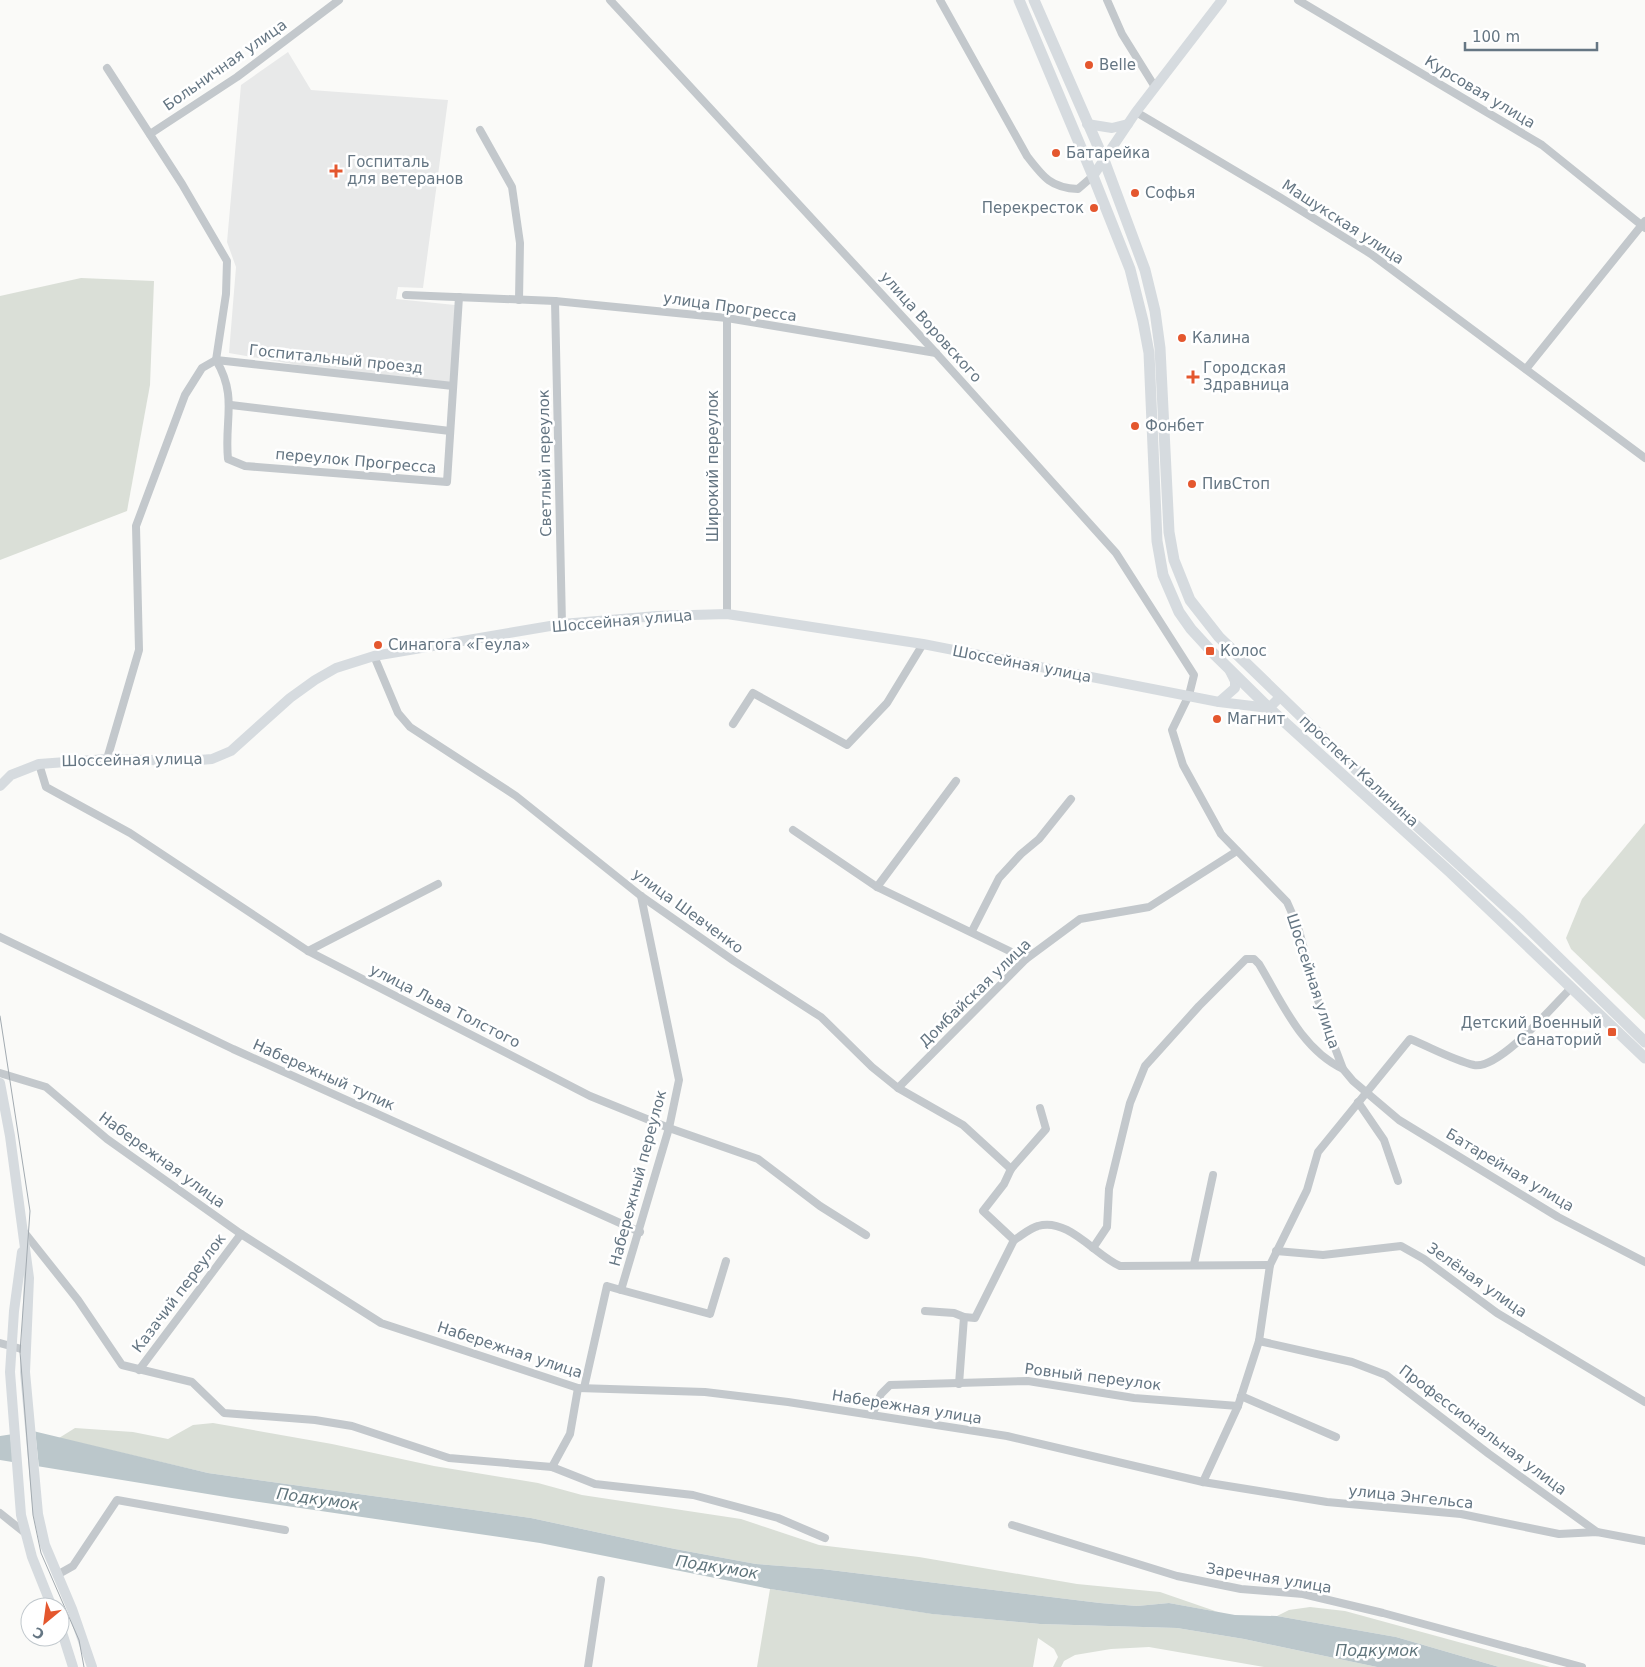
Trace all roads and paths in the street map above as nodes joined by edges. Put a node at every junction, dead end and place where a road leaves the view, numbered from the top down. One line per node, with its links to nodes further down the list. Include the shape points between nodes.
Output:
1 (339, 0): 15 (street, Больничная улица, via 237,78)
2 (610, 0): 24 (street, улица Воровского)
3 (940, 0): 17 (street, via 1027,156 1041,174 1061,188 1078,189)
4 (1019, 0): 17 (main road, проспект Калинина)
5 (1034, 0): 12 (main road, проспект Калинина)
6 (1107, 0): 10 (street, via 1122,34)
7 (1222, 0): 10 (main road)
8 (1298, 0): 18 (street, Курсовая улица, via 1542,145)
9 (107, 68): 15 (street)
10 (1155, 87): 11 (main road)
11 (1136, 112): 13 (main road); 26 (street, Машукская улица, via 1371,254)
12 (1087, 124): 13 (main road, via 1112,128); 16 (main road, проспект Калинина)
13 (1128, 124): 16 (main road)
14 (480, 130): 21 (street, via 512,188 520,243)
15 (150, 134): 25 (street, via 227,261 226,294)
16 (1104, 160): 17 (main road); 37 (main road, проспект Калинина, via 1145,270 1155,310 1160,348 1169,532 1176,567 1190,600 1203,620)
17 (1093, 176): 35 (main road, проспект Калинина, via 1130,269 1150,353 1155,509 1163,575 1179,612)
18 (1642, 224): 26 (street)
19 (406, 295): 20 (street, улица Прогресса)
20 (459, 297): 21 (street, улица Прогресса); 27 (street, переулок Прогресса)
21 (519, 300): 22 (street, улица Прогресса)
22 (555, 301): 23 (street, улица Прогресса); 32 (street, Светлый переулок)
23 (727, 318): 24 (street, улица Прогресса); 31 (street, Широкий переулок)
24 (936, 353): 36 (street, улица Воровского, via 1116,552 1194,675)
25 (216, 360): 27 (street, Госпитальный проезд); 28 (street, via 226,375); 41 (street, via 202,368 185,395 136,526 138,650)
26 (1526, 369): 30 (street, Машукская улица)
27 (453, 386): 29 (street, переулок Прогресса)
28 (230, 404): 29 (street); 29 (street, переулок Прогресса, via 226,440 228,458 245,466 447,482)
29 (450, 431)
30 (1645, 458)
31 (727, 614): 32 (main road, Шоссейная улица); 33 (main road, Шоссейная улица)
32 (562, 624): 34 (main road, Шоссейная улица)
33 (923, 644): 36 (main road, Шоссейная улица); 40 (street, via 887,702 848,746 753,693)
34 (374, 656): 41 (main road, Шоссейная улица, via 336,668 315,680 231,750 212,759); 50 (street, улица Шевченко, via 398,713 410,727 516,796)
35 (1228, 668): 38 (main road, via 1235,688); 39 (main road, проспект Калинина)
36 (1189, 695): 38 (main road, Шоссейная улица); 47 (street, Шоссейная улица, via 1172,730 1183,765 1221,834)
37 (1280, 697): 39 (main road); 56 (main road, проспект Калинина, via 1519,918)
38 (1219, 702): 39 (main road, Шоссейная улица)
39 (1269, 708): 55 (main road, проспект Калинина, via 1452,873)
40 (733, 724)
41 (107, 759): 42 (main road, Шоссейная улица)
42 (39, 764): 44 (main road, Шоссейная улица, via 11,775); 53 (street, улица Льва Толстого, via 46,787 130,832)
43 (956, 781): 49 (street)
44 (0, 786)
45 (1071, 798): 51 (street, via 1039,839 999,878)
46 (793, 830): 49 (street)
47 (1237, 851): 54 (street, Домбайская улица, via 1149,907 1080,918); 58 (street, Шоссейная улица, via 1287,902)
48 (438, 884): 53 (street)
49 (877, 887): 51 (street)
50 (641, 896): 61 (street, улица Шевченко, via 821,1017 872,1068); 65 (street, Набережный переулок, via 679,1080)
51 (972, 931): 54 (street)
52 (0, 937): 70 (street, Набережный тупик, via 233,1050)
53 (308, 951): 65 (street, улица Льва Толстого, via 590,1096)
54 (1026, 959): 61 (street, Домбайская улица)
55 (1571, 988): 57 (main road, проспект Калинина); 62 (street, via 1523,1038 1495,1059 1476,1065 1410,1039)
56 (1645, 1042)
57 (1645, 1058)
58 (1343, 1069): 62 (street, Шоссейная улица); 74 (street, Шоссейная улица, via 1329,1062 1309,1044 1254,959 1246,959 1145,1066 1130,1103 1108,1189 1108,1227)
59 (0, 1074): 71 (street, Набережная улица, via 46,1087 106,1139)
60 (0, 1083): 69 (main road)
61 (898, 1088): 66 (street, улица Шевченко, via 963,1125)
62 (1365, 1094): 63 (street); 77 (street, Батарейная улица, via 1399,1120 1558,1217)
63 (1358, 1102): 68 (street, via 1384,1140); 75 (street, via 1318,1152 1307,1190)
64 (1040, 1108): 66 (street, via 1046,1129)
65 (669, 1128): 70 (street, Набережный переулок); 72 (street, улица Льва Толстого, via 758,1159 820,1206)
66 (1011, 1169): 73 (street, via 983,1211)
67 (1214, 1175): 78 (street)
68 (1398, 1181)
69 (24, 1232): 85 (main road); 86 (main road, via 29,1278); 87 (street, via 78,1300 122,1366)
70 (640, 1232): 80 (street, Набережный переулок)
71 (241, 1234): 87 (street, Казачий переулок); 89 (street, Набережная улица, via 381,1323)
72 (866, 1235)
73 (1014, 1240): 74 (street, via 1038,1225 1054,1226 1082,1237); 82 (street, via 975,1318)
74 (1093, 1248): 78 (street, via 1109,1262 1120,1266)
75 (1276, 1250): 79 (street); 91 (street, Зелёная улица, via 1323,1255 1401,1246 1424,1259 1497,1313)
76 (726, 1261): 80 (street, Набережный переулок, via 710,1314)
77 (1645, 1262)
78 (1194, 1264): 79 (street)
79 (1270, 1265): 83 (street)
80 (621, 1290): 89 (street, Набережный переулок, via 607,1286)
81 (925, 1311): 82 (street, via 954,1313)
82 (964, 1318): 88 (street)
83 (1259, 1341): 90 (street); 100 (street, Профессиональная улица, via 1352,1362 1386,1375)
84 (0, 1343): 85 (street)
85 (11, 1346): 86 (street); 101 (main road, via 10,1372)
86 (25, 1350): 104 (main road, via 38,1514 45,1545)
87 (139, 1370): 95 (street, via 192,1382 224,1413 352,1426 448,1458)
88 (959, 1384): 92 (street, Ровный переулок, via 1028,1381 1134,1398); 93 (street, Ровный переулок, via 890,1385 881,1394)
89 (581, 1388): 93 (street, Набережная улица, via 705,1392); 95 (street, Набережный переулок, via 570,1434)
90 (1241, 1396): 92 (street); 94 (street)
91 (1645, 1402)
92 (1238, 1406): 96 (street)
93 (872, 1415): 96 (street, Набережная улица, via 1007,1436)
94 (1336, 1437)
95 (552, 1467): 102 (street, via 595,1484 693,1495 778,1518)
96 (1203, 1482): 100 (street, улица Энгельса, via 1327,1502 1461,1514 1559,1534)
97 (0, 1513): 101 (street)
98 (1012, 1525): 111 (street, Заречная улица, via 1177,1576 1242,1588 1303,1594)
99 (285, 1530): 104 (street, via 117,1500 73,1566)
100 (1597, 1532): 103 (street, улица Энгельса)
101 (25, 1533): 106 (main road)
102 (825, 1538)
103 (1645, 1541)
104 (57, 1575): 109 (main road)
105 (601, 1580): 110 (street)
106 (48, 1597)
107 (68, 1647): 108 (main road)
108 (73, 1667)
109 (92, 1667)
110 (588, 1667)
111 (1582, 1667)

